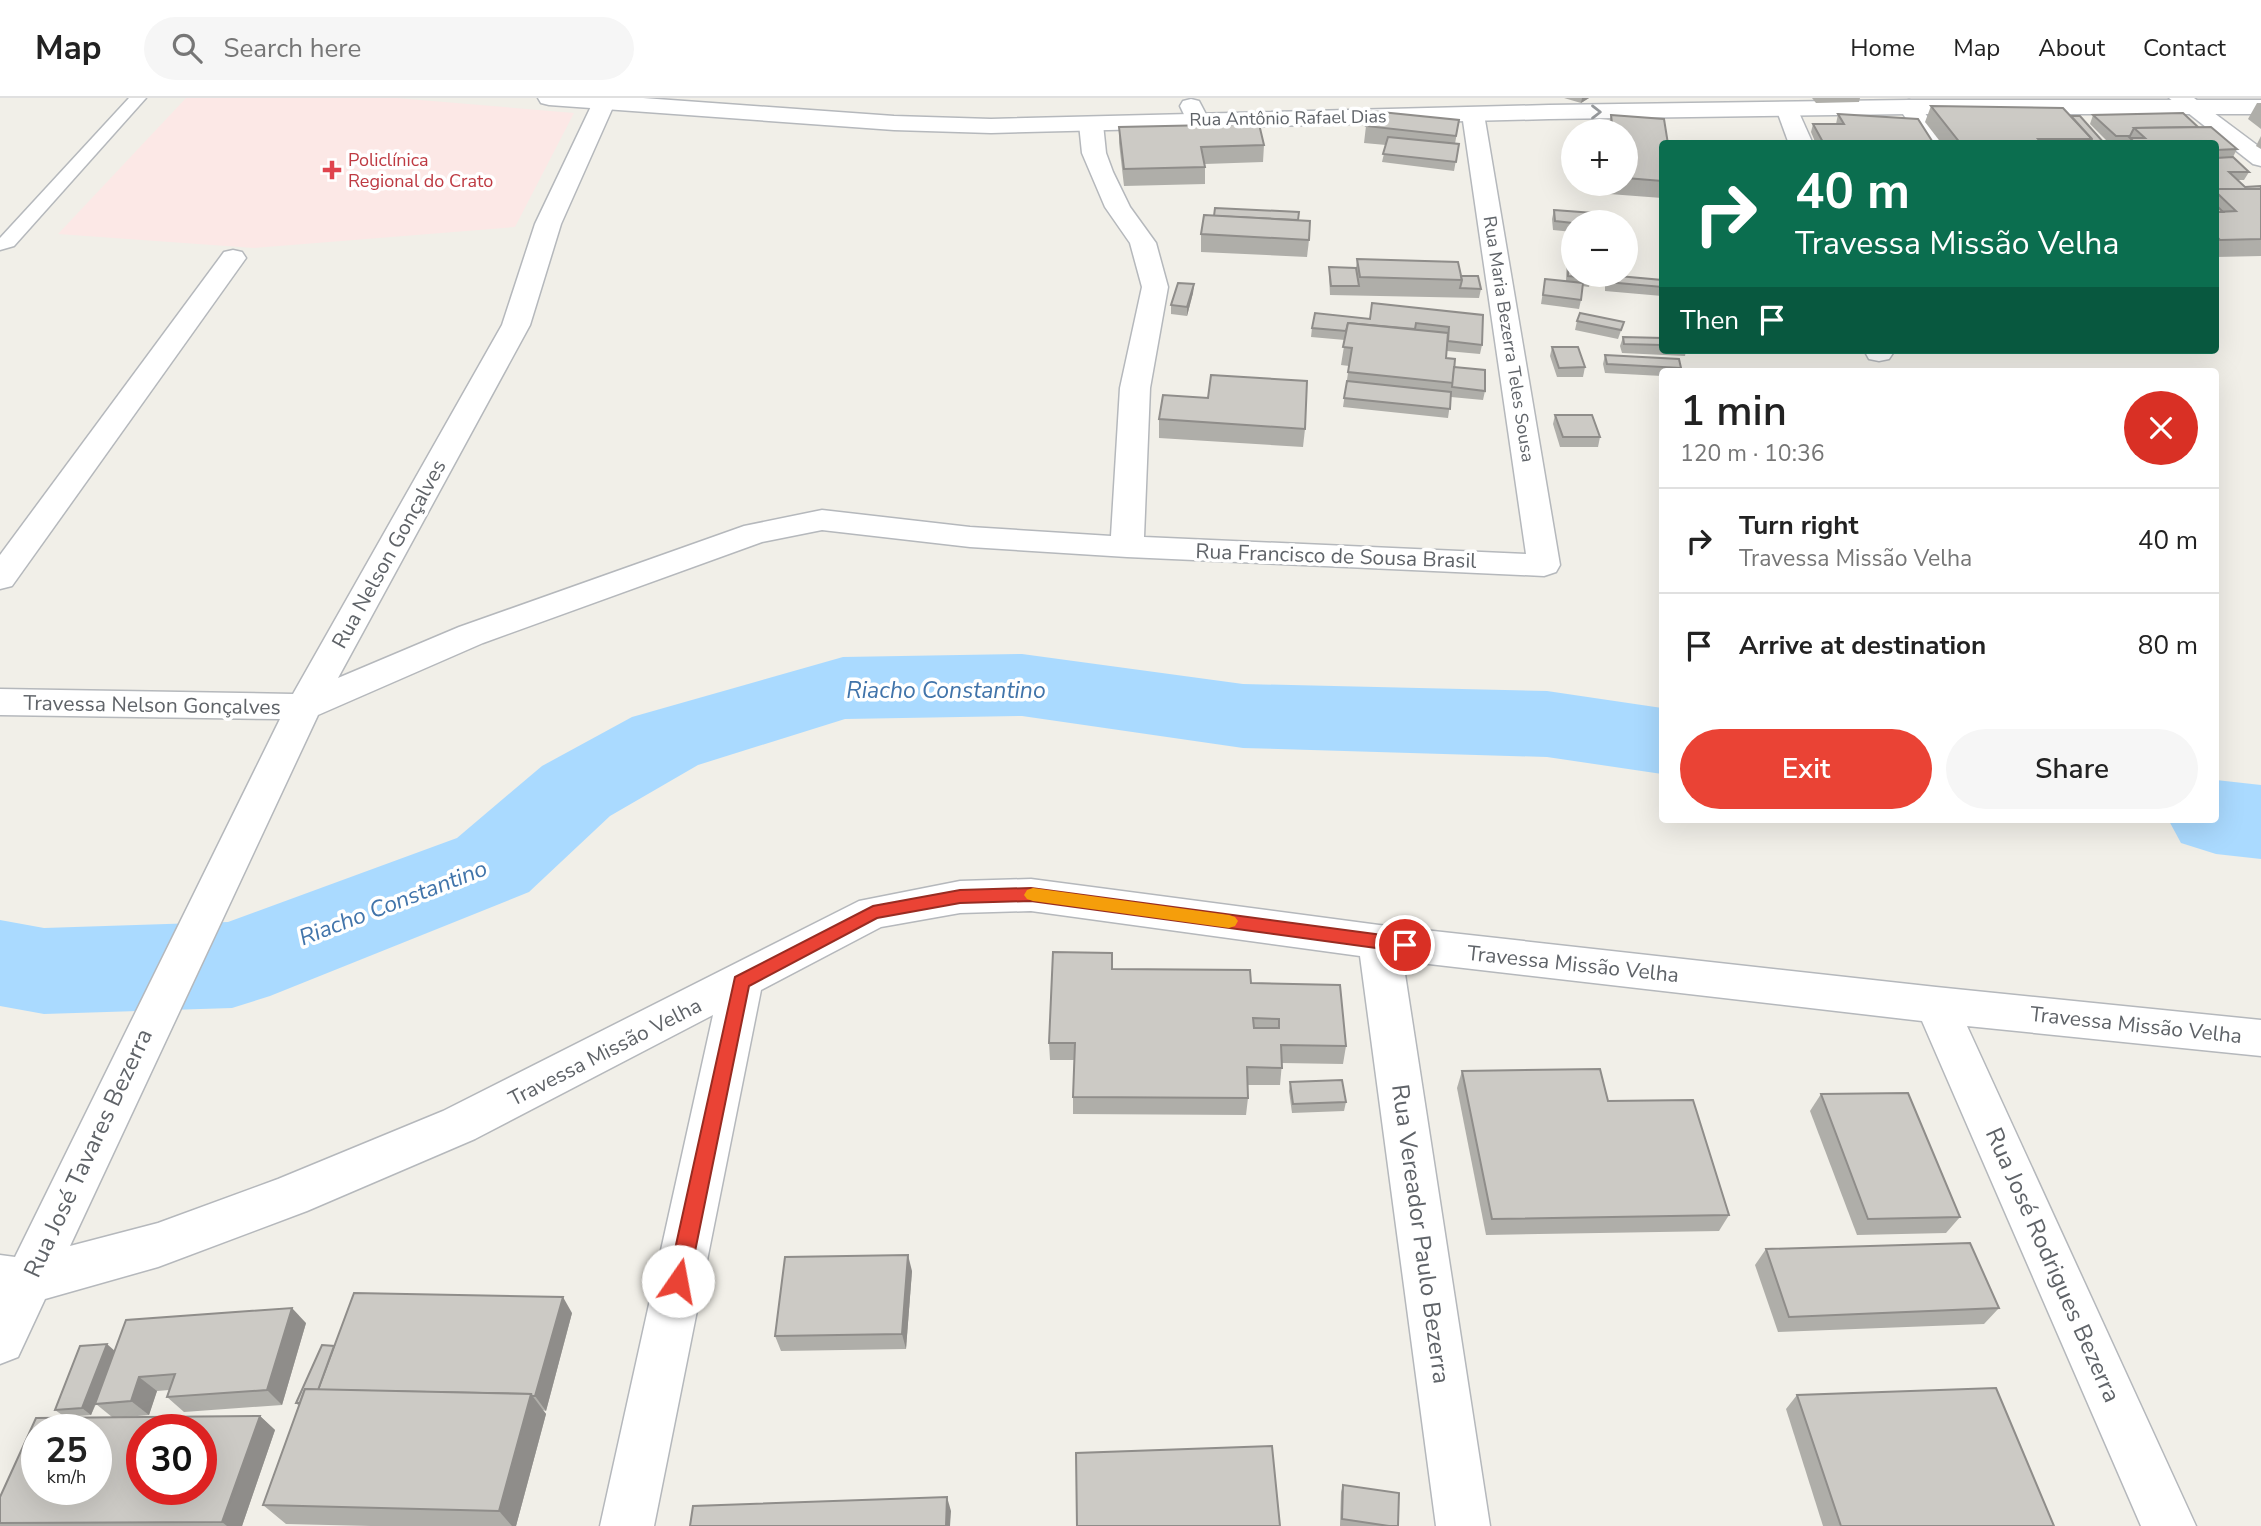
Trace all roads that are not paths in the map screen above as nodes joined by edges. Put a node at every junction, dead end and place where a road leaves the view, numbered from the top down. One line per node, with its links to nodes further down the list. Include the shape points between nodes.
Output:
1 (138, 98): 16 (lane, via 7,242)
2 (549, 98): 5 (street, Rua Antônio Rafael Dias)
3 (734, 98): 11 (street, Rua Antônio Rafael Dias, via 922,110)
4 (1430, 98): 11 (street, Rua Antônio Rafael Dias)
5 (604, 100): 12 (street, Rua Antônio Rafael Dias, via 894,123); 22 (street, Rua Nelson Gonçalves, via 548,224 516,325)
6 (2188, 104): 8 (street, Rua Antônio Rafael Dias); 9 (street, Rua Antônio Rafael Dias); 15 (street)
7 (1478, 106): 10 (street, Rua Antônio Rafael Dias, one-way to 10, via 1521,113); 11 (street, Rua Antônio Rafael Dias); 19 (street, Rua Maria Bezerra Teles Sousa)
8 (1909, 107): 10 (street, Rua Antônio Rafael Dias); 14 (street)
9 (2261, 107)
10 (1788, 111): 13 (street)
11 (1194, 113): 12 (street, Rua Antônio Rafael Dias)
12 (1091, 124): 18 (street, via 1101,172 1143,243 1155,287 1135,388)
13 (1799, 140)
14 (1933, 140)
15 (2261, 159)
16 (0, 244)
17 (233, 258): 20 (street)
18 (1127, 547): 19 (street, Rua Francisco de Sousa Brasil); 22 (street, Rua Francisco de Sousa Brasil, via 970,537 822,520 755,533 471,635)
19 (1544, 565)
20 (0, 578)
21 (0, 702): 22 (street, Travessa Nelson Gonçalves)
22 (304, 707): 25 (street, Rua Nelson Gonçalves)
23 (1379, 942): 24 (street, Travessa Missão Velha, via 1031,895 960,897 873,912); 26 (street, Travessa Missão Velha); 31 (street, Rua Vereador Paulo Bezerra)
24 (741, 982): 28 (street, Travessa Missão Velha, via 459,1125 289,1196 158,1245); 30 (street)
25 (159, 1004): 28 (street, Rua José Tavares Bezerra)
26 (1936, 1005): 27 (street, Travessa Missão Velha); 32 (street, Rua José Rodrigues Bezerra)
27 (2261, 1038)
28 (14, 1280): 29 (street, Rua José Tavares Bezerra)
29 (0, 1340)
30 (627, 1526)
31 (1463, 1526)
32 (2169, 1526)

